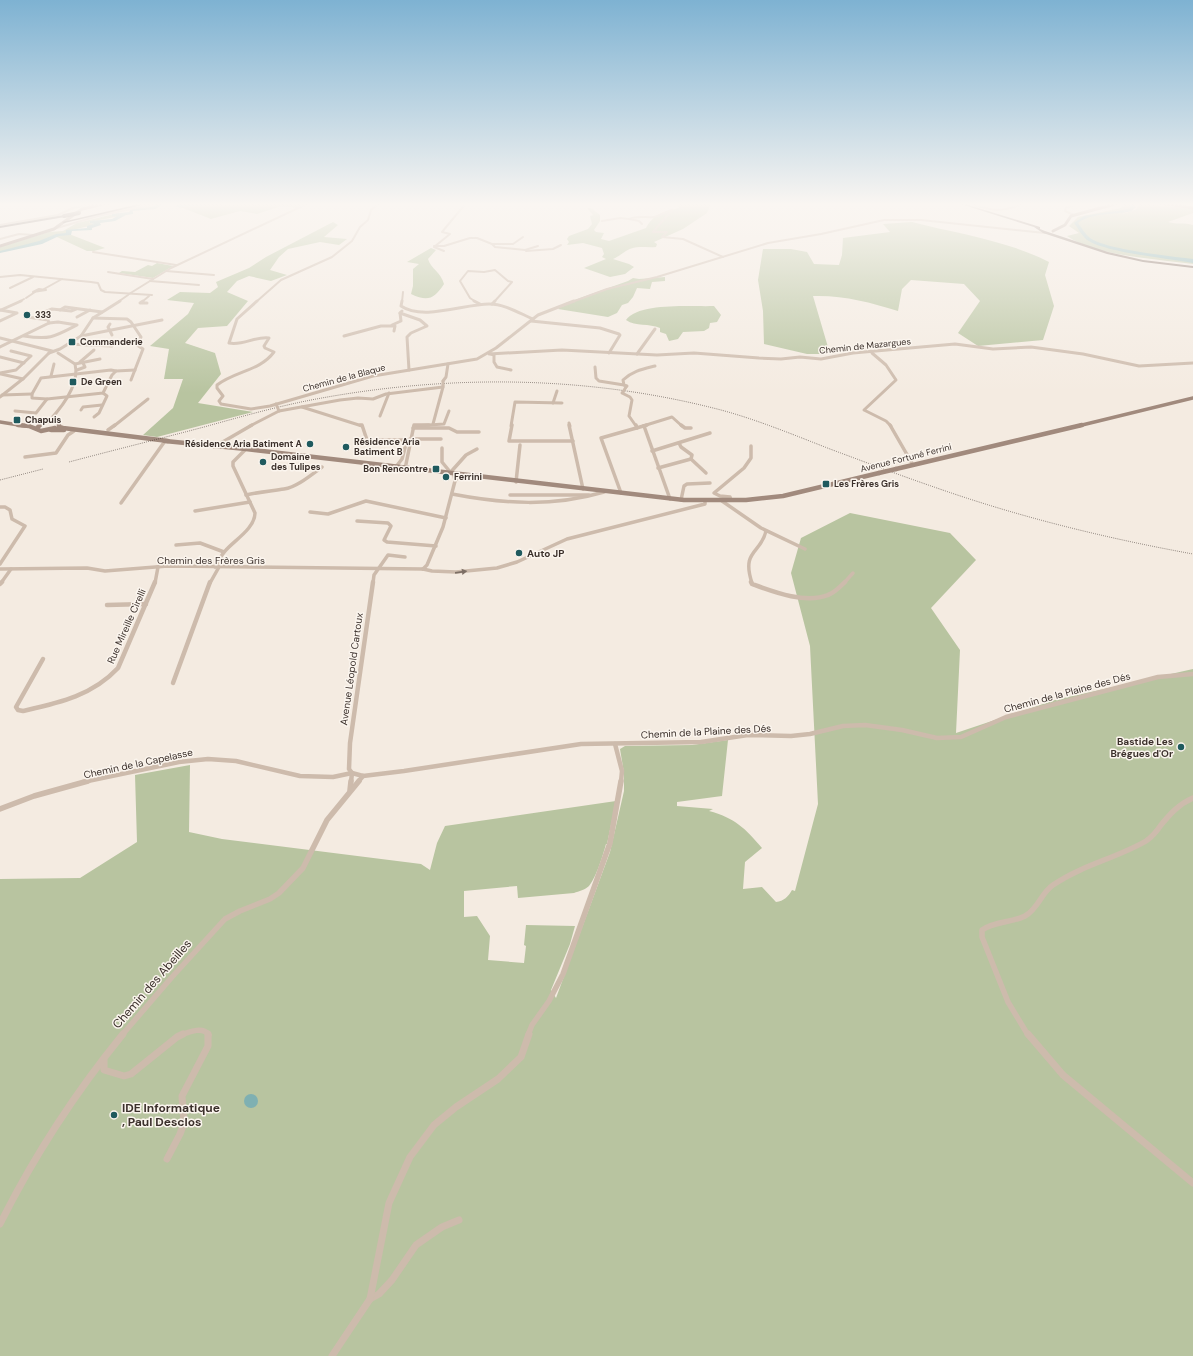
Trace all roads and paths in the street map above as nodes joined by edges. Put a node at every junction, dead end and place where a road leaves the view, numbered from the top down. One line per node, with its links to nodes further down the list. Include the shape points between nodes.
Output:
1 (174, 266): 4 (street)
2 (312, 266): 93 (street, Chemin de la Blaque, via 281,280 237,318 229,343 236,344 268,337 264,346 274,352 258,366 223,380 217,385 223,396 219,401 221,404 251,409)
3 (692, 266): 30 (street, Chemin de la Blaque, via 607,289 548,310)
4 (166, 271): 6 (street); 10 (street)
5 (108, 272): 10 (street)
6 (214, 275)
7 (34, 276): 8 (street); 9 (street); 12 (street)
8 (0, 277)
9 (62, 279): 14 (street, via 98,283 105,292); 18 (street, via 44,289 35,290 33,292 36,292)
10 (152, 280): 11 (street); 14 (street)
11 (199, 285)
12 (10, 288)
13 (403, 292): 20 (street, via 401,306)
14 (128, 295): 15 (street, via 150,296 140,303); 21 (street)
15 (147, 303)
16 (480, 304): 17 (street); 17 (street, via 470,298 460,281 468,271 494,270 512,282); 20 (street, via 414,312)
17 (492, 304): 30 (street, via 503,306)
18 (1, 310): 31 (street, via 18,313)
19 (90, 310): 21 (street); 22 (street, via 52,309); 26 (street)
20 (404, 310): 23 (street)
21 (102, 312): 27 (street)
22 (42, 313)
23 (400, 313): 34 (street, via 401,320); 72 (street, via 420,320 427,326 409,333 407,337)
24 (130, 316): 28 (street)
25 (27, 317): 32 (street, via 48,320)
26 (77, 317)
27 (93, 318): 28 (street); 41 (street)
28 (126, 319): 35 (street)
29 (162, 320): 35 (street)
30 (532, 320): 56 (street, via 600,328 619,334); 57 (street, Chemin de la Blaque, via 510,335)
31 (0, 321)
32 (49, 323): 40 (street); 40 (street, via 77,326 47,340)
33 (110, 324): 37 (street)
34 (392, 325): 38 (street, via 395,326); 42 (street)
35 (134, 326): 37 (street); 71 (street, via 141,337 137,345 143,349)
36 (655, 329): 58 (street)
37 (109, 331): 39 (street); 41 (street)
38 (394, 331)
39 (112, 335)
40 (24, 336): 44 (street)
41 (81, 336): 45 (street)
42 (344, 336)
43 (0, 338): 44 (street)
44 (13, 341): 47 (street); 49 (street)
45 (68, 344): 46 (street); 48 (street)
46 (112, 346)
47 (0, 347)
48 (60, 349): 52 (street); 55 (street)
49 (44, 350): 54 (street); 55 (street)
50 (94, 350): 64 (street)
51 (11, 351): 63 (street, via 31,356)
52 (58, 352): 55 (street); 59 (street)
53 (872, 352): 58 (street, Chemin de Mazargues, via 821,359 694,353); 65 (street, Chemin de Mazargues, via 955,344 993,349 1032,347 1088,354 1140,366); 135 (street, via 887,365 896,380 864,410 892,426)
54 (49, 353): 55 (street); 61 (street)
55 (53, 353): 59 (street); 61 (street)
56 (609, 353): 57 (street, Chemin de Mazargues, via 562,350); 58 (street, Chemin de Mazargues)
57 (490, 354): 68 (street, Chemin de la Blaque); 73 (street, via 494,355 497,367)
58 (637, 354)
59 (62, 356): 67 (street)
60 (0, 357): 63 (street)
61 (44, 359): 78 (street)
62 (100, 359): 64 (street)
63 (24, 363): 76 (street, via 16,370)
64 (81, 363): 67 (street); 74 (street, via 84,367)
65 (1193, 363)
66 (54, 364): 77 (street)
67 (75, 364): 74 (street)
68 (448, 364): 72 (street, Chemin de la Blaque); 80 (street)
69 (655, 366): 81 (street, via 632,373 623,380)
70 (595, 367): 81 (street, via 596,378 599,381)
71 (135, 370): 75 (street); 79 (street)
72 (409, 370): 93 (street, Chemin de la Blaque, via 373,376)
73 (511, 370)
74 (77, 371): 75 (street); 77 (street); 87 (street)
75 (116, 371): 83 (street)
76 (0, 373): 78 (street)
77 (51, 376): 85 (street, via 42,378)
78 (23, 379): 86 (street)
79 (131, 380)
80 (443, 384): 84 (street); 107 (street)
81 (625, 386): 111 (street, bridge, via 622,393 632,400 629,416)
82 (557, 391): 91 (street)
83 (103, 393): 87 (street); 94 (street, via 107,396)
84 (389, 393): 95 (street, via 373,399 358,398); 101 (street)
85 (32, 394): 86 (street); 89 (street, via 34,399)
86 (1, 396)
87 (67, 396): 89 (street); 100 (street)
88 (1193, 397): 135 (main road, Avenue Fortuné Ferrini)
89 (47, 399): 97 (street, via 36,413)
90 (148, 400): 114 (street)
91 (553, 402): 92 (street); 124 (street, via 515,402 509,441)
92 (562, 403)
93 (276, 404): 98 (street, bridge)
94 (102, 405): 96 (street, via 83,407); 102 (street)
95 (300, 407): 98 (street); 121 (street, via 362,425)
96 (81, 410)
97 (15, 411)
98 (280, 411): 126 (street)
99 (449, 411): 107 (street, via 444,424)
100 (57, 414): 104 (street); 105 (street, via 55,418)
101 (380, 416)
102 (94, 417)
103 (0, 421): 104 (main road, Avenue Fortuné Ferrini); 109 (main road, Avenue Fortuné Ferrini)
104 (47, 422): 105 (main road, Avenue Fortuné Ferrini); 109 (main road)
105 (58, 423): 113 (main road); 118 (main road, Avenue Fortuné Ferrini, via 59,427 63,428)
106 (569, 423): 124 (street)
107 (433, 424): 110 (street, via 414,425)
108 (644, 426): 111 (street); 112 (street, via 672,417 685,428); 132 (street)
109 (37, 428): 113 (main road, Avenue Fortuné Ferrini, via 41,431)
110 (414, 428): 116 (street, via 449,428 457,432); 119 (street)
111 (637, 428): 147 (street, via 601,438)
112 (691, 428)
113 (51, 430): 115 (main road, Avenue Fortuné Ferrini)
114 (108, 430)
115 (74, 431): 118 (main road, Avenue Fortuné Ferrini); 133 (street, via 68,435 56,453)
116 (479, 432)
117 (710, 433): 125 (street)
118 (137, 438): 123 (main road, Avenue Fortuné Ferrini)
119 (410, 439): 120 (street); 138 (street)
120 (441, 439)
121 (367, 440)
122 (380, 440): 137 (street, via 407,440 402,459)
123 (165, 441): 126 (main road, Avenue Fortuné Ferrini); 157 (street)
124 (573, 441): 144 (street)
125 (679, 443): 132 (street); 134 (street, via 692,455)
126 (215, 446): 131 (main road, Avenue Fortuné Ferrini)
127 (520, 446): 142 (street)
128 (751, 446): 154 (street, via 751,458 744,468 714,493 730,497)
129 (442, 448): 141 (street, via 440,461 443,467)
130 (477, 449): 141 (street, via 466,455)
131 (245, 450): 137 (main road, Avenue Fortuné Ferrini); 148 (street, via 233,462 233,466)
132 (652, 451): 139 (street)
133 (25, 457)
134 (691, 459): 139 (street); 140 (street)
135 (913, 465): 154 (main road, Avenue Fortuné Ferrini, bridge, via 783,496)
136 (322, 467): 148 (street, via 285,489)
137 (396, 467): 138 (main road, Avenue Fortuné Ferrini)
138 (405, 468): 141 (main road, Avenue Fortuné Ferrini)
139 (658, 468): 151 (street)
140 (706, 473)
141 (454, 474): 142 (main road, Avenue Fortuné Ferrini); 146 (street)
142 (517, 481): 144 (main road, Avenue Fortuné Ferrini)
143 (710, 483): 152 (street, via 687,484 684,486)
144 (583, 489): 145 (main road, Avenue Fortuné Ferrini)
145 (604, 492): 147 (main road, Avenue Fortuné Ferrini); 150 (street)
146 (452, 494): 150 (street, via 509,503 576,500); 161 (street)
147 (621, 494): 151 (main road, Avenue Fortuné Ferrini)
148 (246, 495): 156 (street)
149 (510, 495): 150 (street)
150 (595, 495)
151 (670, 499): 152 (main road, Avenue Fortuné Ferrini)
152 (681, 500): 155 (main road, Avenue Fortuné Ferrini)
153 (722, 500): 154 (main road, Avenue Fortuné Ferrini); 155 (main road, Avenue Fortuné Ferrini); 163 (street, via 733,511)
154 (732, 500)
155 (705, 501): 175 (street, Chemin des Frères Gris, one-way to 155, via 454,573 516,562 551,544 705,504)
156 (250, 502): 159 (street); 167 (street, via 255,518 252,524)
157 (121, 503)
158 (0, 507): 169 (street, via 10,510 12,519 25,526)
159 (195, 511)
160 (310, 512): 161 (street, via 328,514 366,501)
161 (446, 518): 165 (street)
162 (357, 521): 165 (street, via 388,523 391,526 384,540 387,542)
163 (766, 531): 166 (street, via 786,543); 176 (street, via 765,538 750,558 747,569 752,584 765,589 815,598 827,595 840,587)
164 (176, 545): 167 (street, via 200,543)
165 (436, 546): 175 (street)
166 (805, 549)
167 (224, 552): 171 (street)
168 (405, 557): 174 (street, via 388,555)
169 (0, 564)
170 (158, 567): 171 (street, Chemin des Frères Gris); 173 (street, Chemin des Frères Gris, via 105,571 87,568); 178 (street, Rue Mireille Cirelli, via 155,583)
171 (217, 567): 174 (street, Chemin des Frères Gris); 182 (street)
172 (0, 569): 173 (street, Chemin des Frères Gris)
173 (10, 569): 177 (street)
174 (379, 569): 175 (street, Chemin des Frères Gris); 184 (street, Avenue Léopold Cartoux, via 374,575 350,743 349,769)
175 (423, 569)
176 (853, 572)
177 (0, 584)
178 (146, 604): 179 (street); 180 (street, Rue Mireille Cirelli, via 118,668 112,675 87,693 23,711 18,710 16,707)
179 (107, 605)
180 (43, 659)
181 (1193, 674): 183 (street, Chemin de la Plaine des Dés, via 1158,678 1006,717 961,737 937,738 864,725 843,726 791,736 748,735 701,742)
182 (173, 683)
183 (615, 744): 185 (street, Chemin de la Plaine des Dés, via 581,744 549,748 523,754); 194 (street, via 622,771 610,843 563,974 549,1001 532,1025 521,1057 498,1079 434,1125 410,1157 389,1204)
184 (352, 773): 185 (street); 186 (street); 188 (street, Chemin de la Capelasse, via 335,778 304,777 280,773 242,761 216,758 189,760 76,785 25,799)
185 (363, 776): 186 (street, Chemin des Abeilles)
186 (350, 790): 189 (street, Chemin des Abeilles, via 316,838 314,848 303,868 274,897 225,919 132,1023)
187 (1193, 798): 191 (street, via 1171,813 1148,840 1051,886 1034,909 1017,921 988,925 982,930 982,937 1008,1002 1028,1035 1064,1075)
188 (0, 809)
189 (104, 1060): 190 (street, via 104,1070 124,1076 131,1074 186,1032 203,1030 208,1034 208,1046 182,1096 182,1126); 193 (street, Chemin des Abeilles, via 75,1098 31,1165)
190 (166, 1159)
191 (1193, 1183)
192 (459, 1220): 194 (street, via 442,1227 416,1245 392,1280 380,1294)
193 (0, 1224)
194 (370, 1299): 195 (street)
195 (332, 1356)

